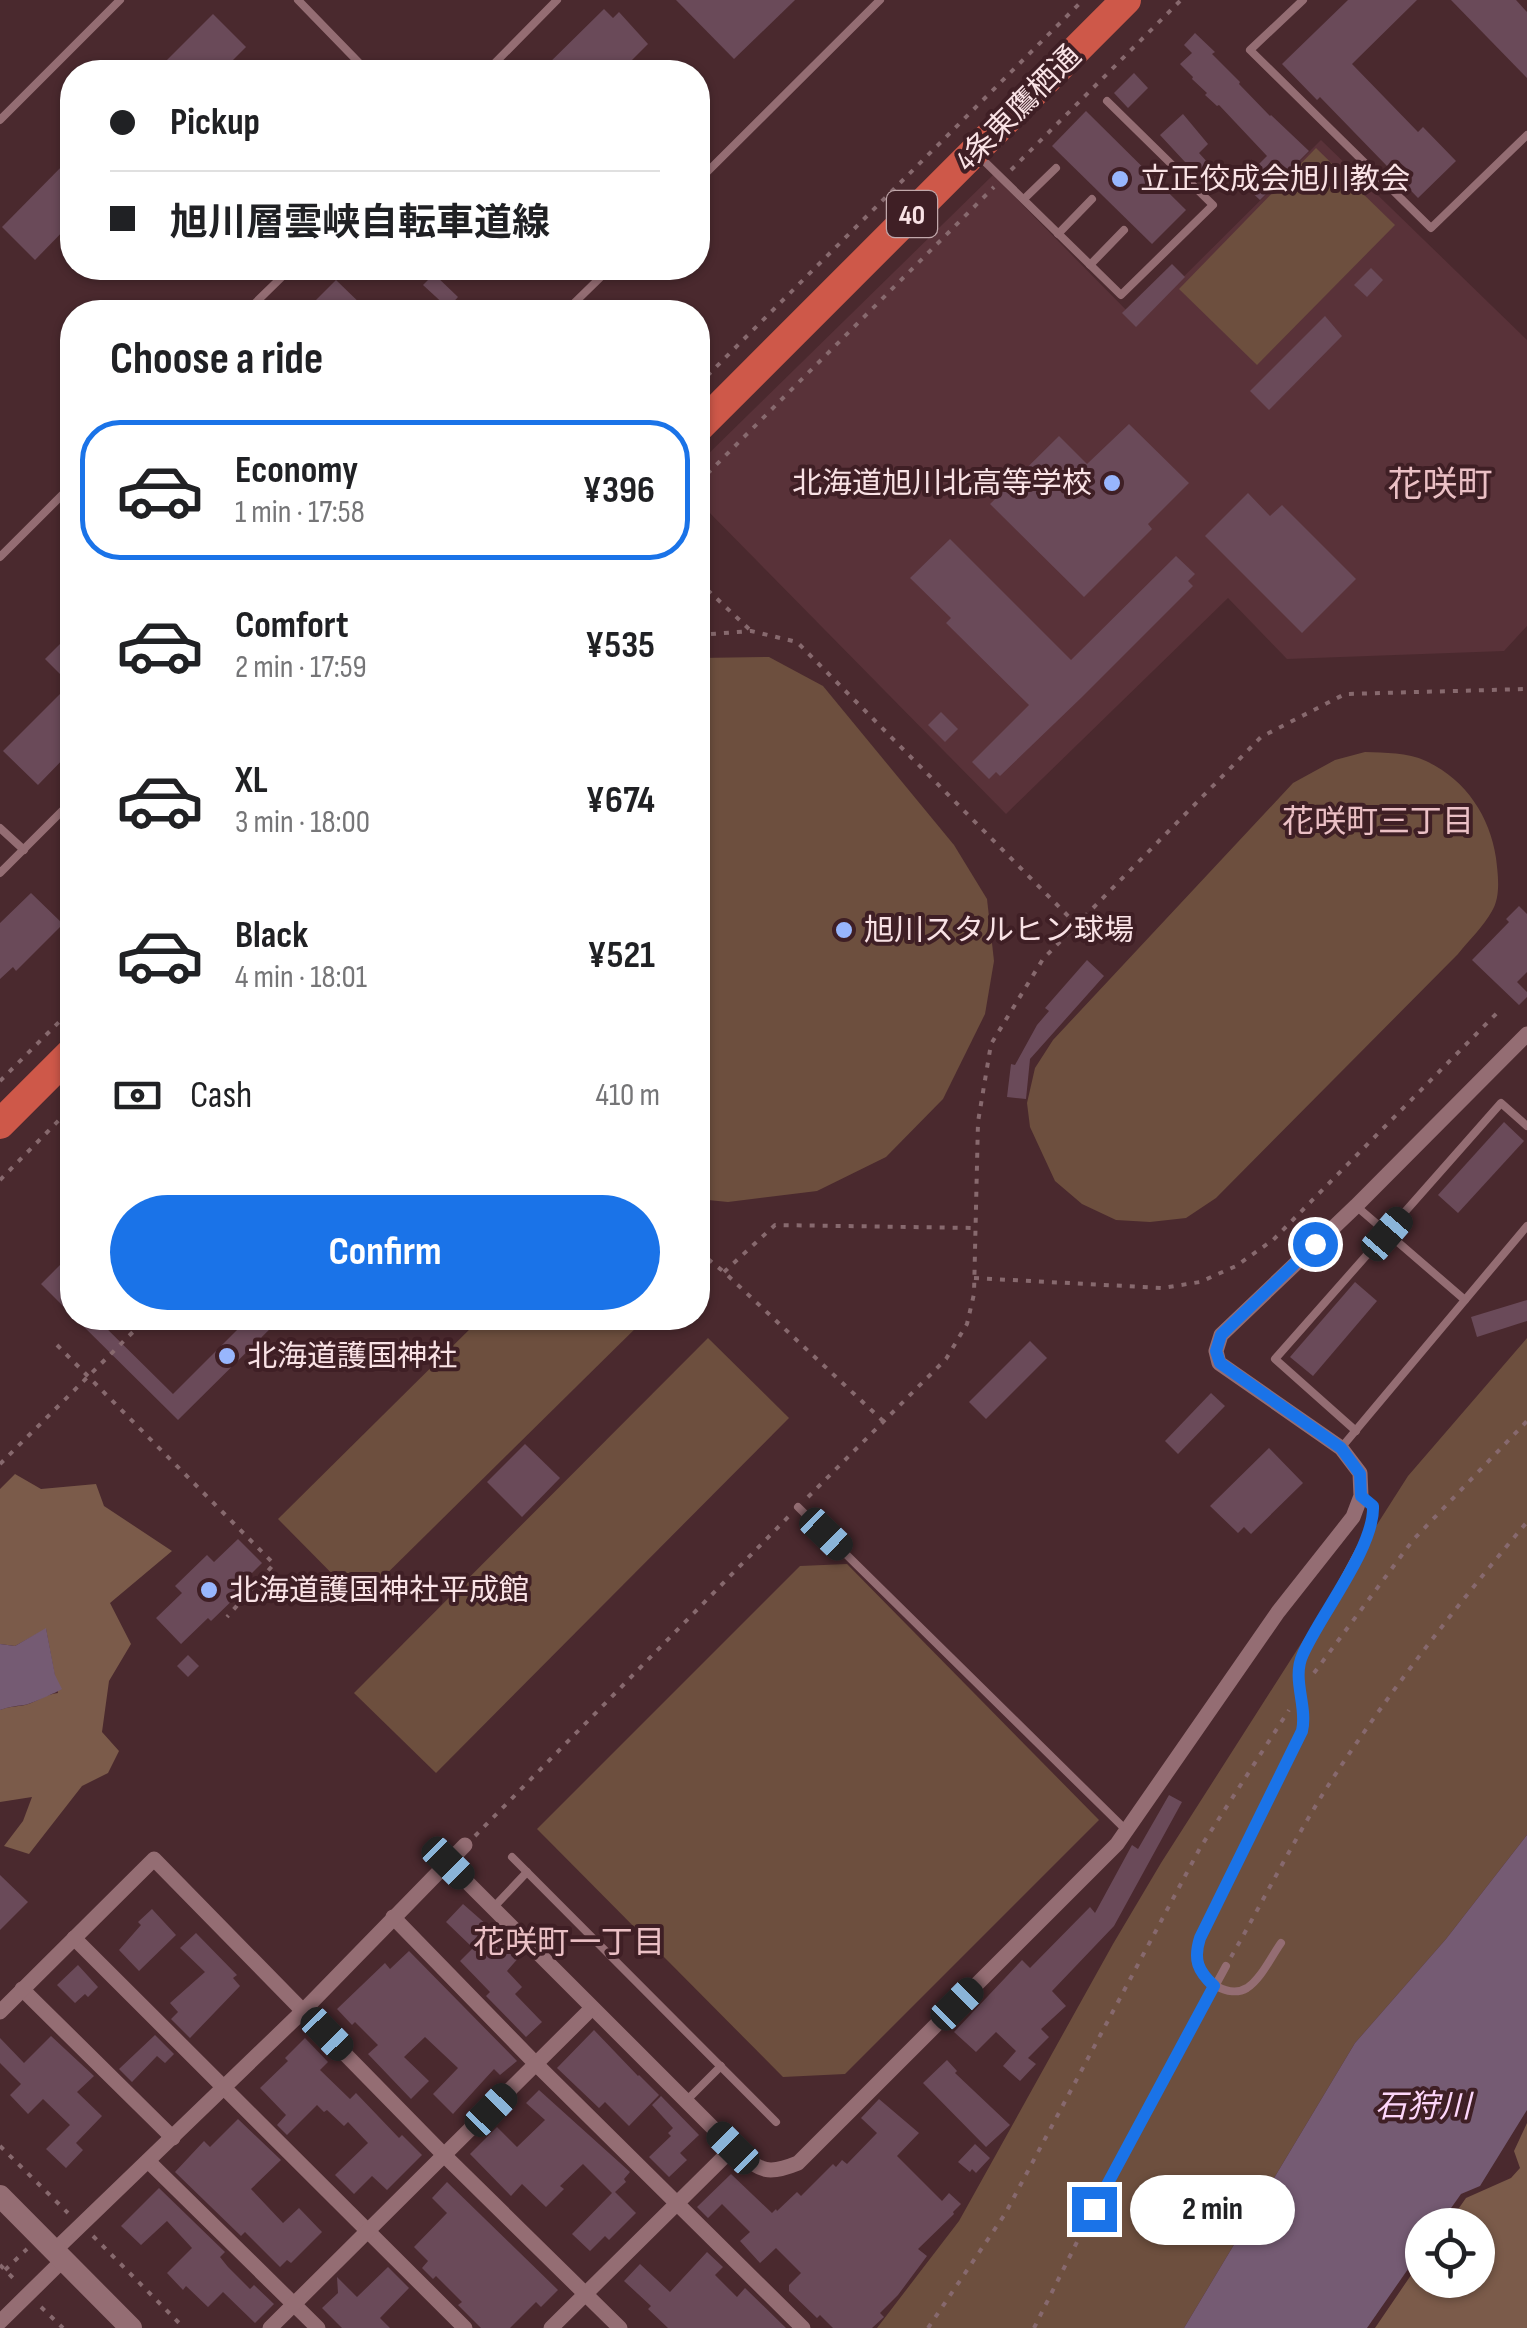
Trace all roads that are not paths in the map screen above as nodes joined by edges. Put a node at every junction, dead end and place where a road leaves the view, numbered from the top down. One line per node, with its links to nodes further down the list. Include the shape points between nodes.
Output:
1 (120, 0): 10 (lane)
2 (298, 0): 7 (lane)
3 (557, 0): 8 (lane)
4 (880, 0): 14 (lane)
5 (1126, 0): 12 (highway, 4条東鷹栖通 / 40)
6 (1302, 0): 11 (lane, via 1250,50 1431,228)
7 (356, 60)
8 (498, 60)
9 (1108, 101): 19 (lane, via 1213,205 1121,296)
10 (0, 120)
11 (1527, 135)
12 (974, 151): 15 (lane); 24 (highway, 4条東鷹栖通 / 40)
13 (1056, 168): 15 (lane)
14 (710, 169)
15 (1024, 199): 18 (lane)
16 (1092, 199): 18 (lane)
17 (1124, 230): 19 (lane)
18 (1058, 234): 19 (lane)
19 (1090, 265)
20 (279, 280): 22 (lane)
21 (598, 280): 23 (lane)
22 (258, 300)
23 (577, 300)
24 (710, 416)
25 (60, 497): 26 (lane)
26 (0, 557)
27 (60, 813): 29 (lane)
28 (0, 828): 29 (lane)
29 (24, 850): 30 (lane)
30 (0, 873)
31 (1527, 1034): 35 (street)
32 (60, 1064): 33 (highway)
33 (0, 1124)
34 (1527, 1126): 37 (lane, via 1501,1104)
35 (1356, 1206): 37 (lane); 40 (street, via 1221,1335 1216,1351 1220,1363)
36 (1527, 1226): 38 (lane)
37 (1387, 1234): 38 (lane); 39 (lane, via 1275,1360)
38 (1465, 1300): 39 (lane)
39 (1356, 1431): 40 (lane)
40 (1341, 1448): 41 (street, via 1360,1474)
41 (1361, 1496): 43 (street, via 1353,1517); 53 (lane, via 1373,1506 1370,1530 1298,1670 1302,1731 1196,1950 1196,1964)
42 (798, 1507): 43 (lane)
43 (1126, 1830): 64 (street, via 798,2163 761,2170)
44 (465, 1845): 46 (street)
45 (512, 1856): 47 (lane)
46 (448, 1863): 48 (street); 49 (street)
47 (527, 1872): 48 (lane); 59 (lane)
48 (493, 1908): 55 (street)
49 (393, 1916): 56 (street); 58 (street)
50 (74, 1938): 54 (street); 56 (street, via 154,1858); 60 (street)
51 (1281, 1943): 53 (lane, via 1247,1988 1229,1992)
52 (1226, 1966): 53 (lane)
53 (1214, 1986): 69 (lane)
54 (22, 1990): 57 (street); 63 (street)
55 (592, 2008): 58 (street); 61 (street)
56 (304, 2010): 60 (street); 65 (street)
57 (0, 2012)
58 (536, 2064): 65 (street); 68 (street)
59 (721, 2066): 61 (lane); 62 (lane)
60 (223, 2087): 63 (street); 70 (street)
61 (686, 2100): 64 (street)
62 (776, 2122)
63 (173, 2138): 66 (street)
64 (733, 2148): 68 (street)
65 (445, 2156): 70 (street); 72 (street)
66 (148, 2161): 71 (street); 73 (street)
67 (0, 2196): 71 (main road)
68 (676, 2202): 72 (street); 81 (street)
69 (1094, 2209)
70 (368, 2232): 73 (street); 78 (street)
71 (59, 2255): 74 (street); 75 (main road)
72 (585, 2293): 79 (street); 80 (street)
73 (295, 2304): 76 (street); 77 (street)
74 (0, 2322)
75 (131, 2328)
76 (270, 2328)
77 (318, 2328)
78 (465, 2328)
79 (550, 2328)
80 (620, 2328)
81 (802, 2328)

